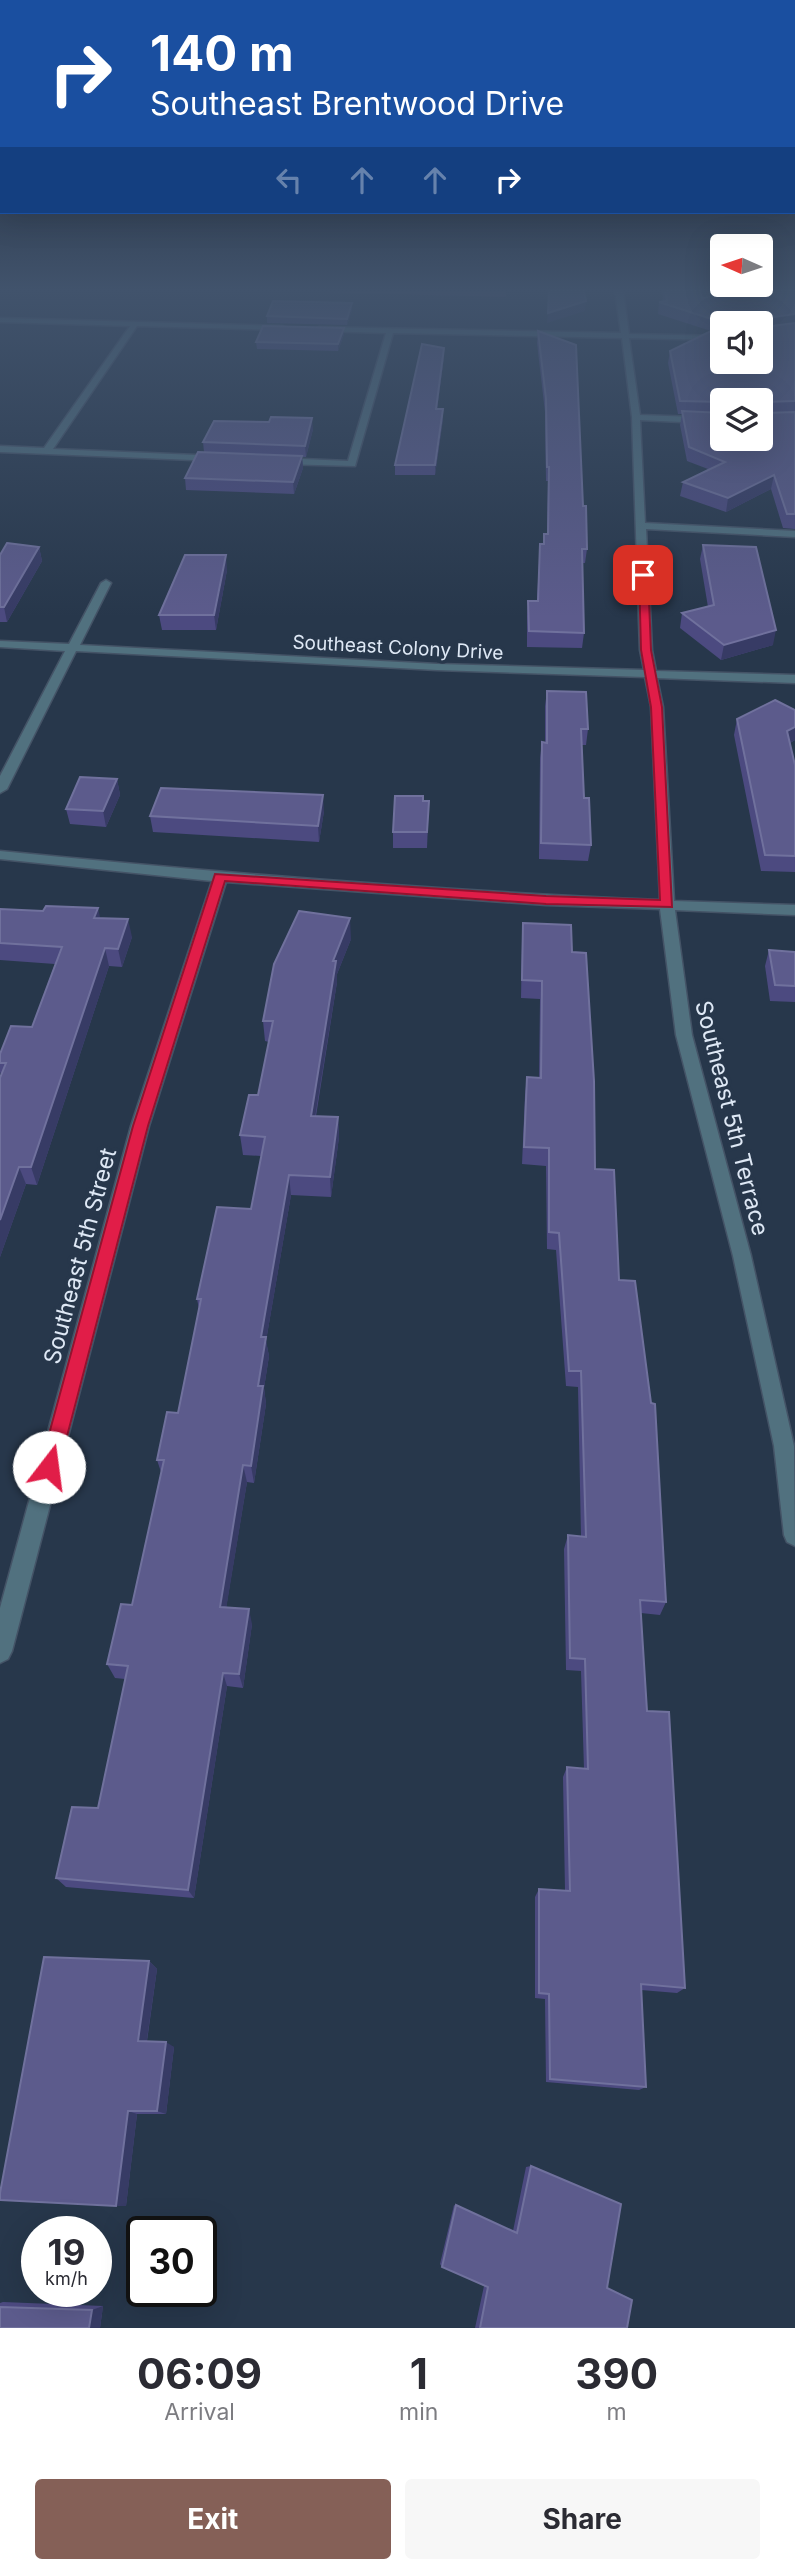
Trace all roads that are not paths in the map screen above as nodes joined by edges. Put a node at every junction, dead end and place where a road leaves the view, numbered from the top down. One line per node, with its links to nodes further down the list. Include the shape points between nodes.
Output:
1 (83, 400): 7 (street)
2 (370, 400): 9 (street, via 352,464)
3 (634, 400): 4 (street, Southeast 5th Terrace)
4 (636, 416): 5 (street); 10 (street, Southeast 5th Terrace)
5 (710, 420)
6 (0, 449): 7 (street)
7 (47, 451): 8 (street)
8 (227, 458)
9 (269, 460)
10 (642, 526): 11 (street); 15 (street, Southeast 5th Terrace, via 646,650)
11 (795, 534)
12 (106, 583): 14 (street)
13 (0, 645): 14 (street, Southeast Colony Drive)
14 (73, 648): 15 (street, Southeast Colony Drive); 17 (street)
15 (651, 673): 16 (street, Southeast Colony Drive); 20 (street, Southeast 5th Terrace, via 657,707)
16 (795, 679)
17 (0, 789)
18 (0, 855): 19 (street)
19 (220, 877): 20 (street); 23 (street, Southeast 5th Street, via 140,1126)
20 (667, 904): 21 (street); 22 (street, Southeast 5th Terrace, via 684,1035 742,1256 784,1446)
21 (795, 910)
22 (795, 1535)
23 (0, 1651)

